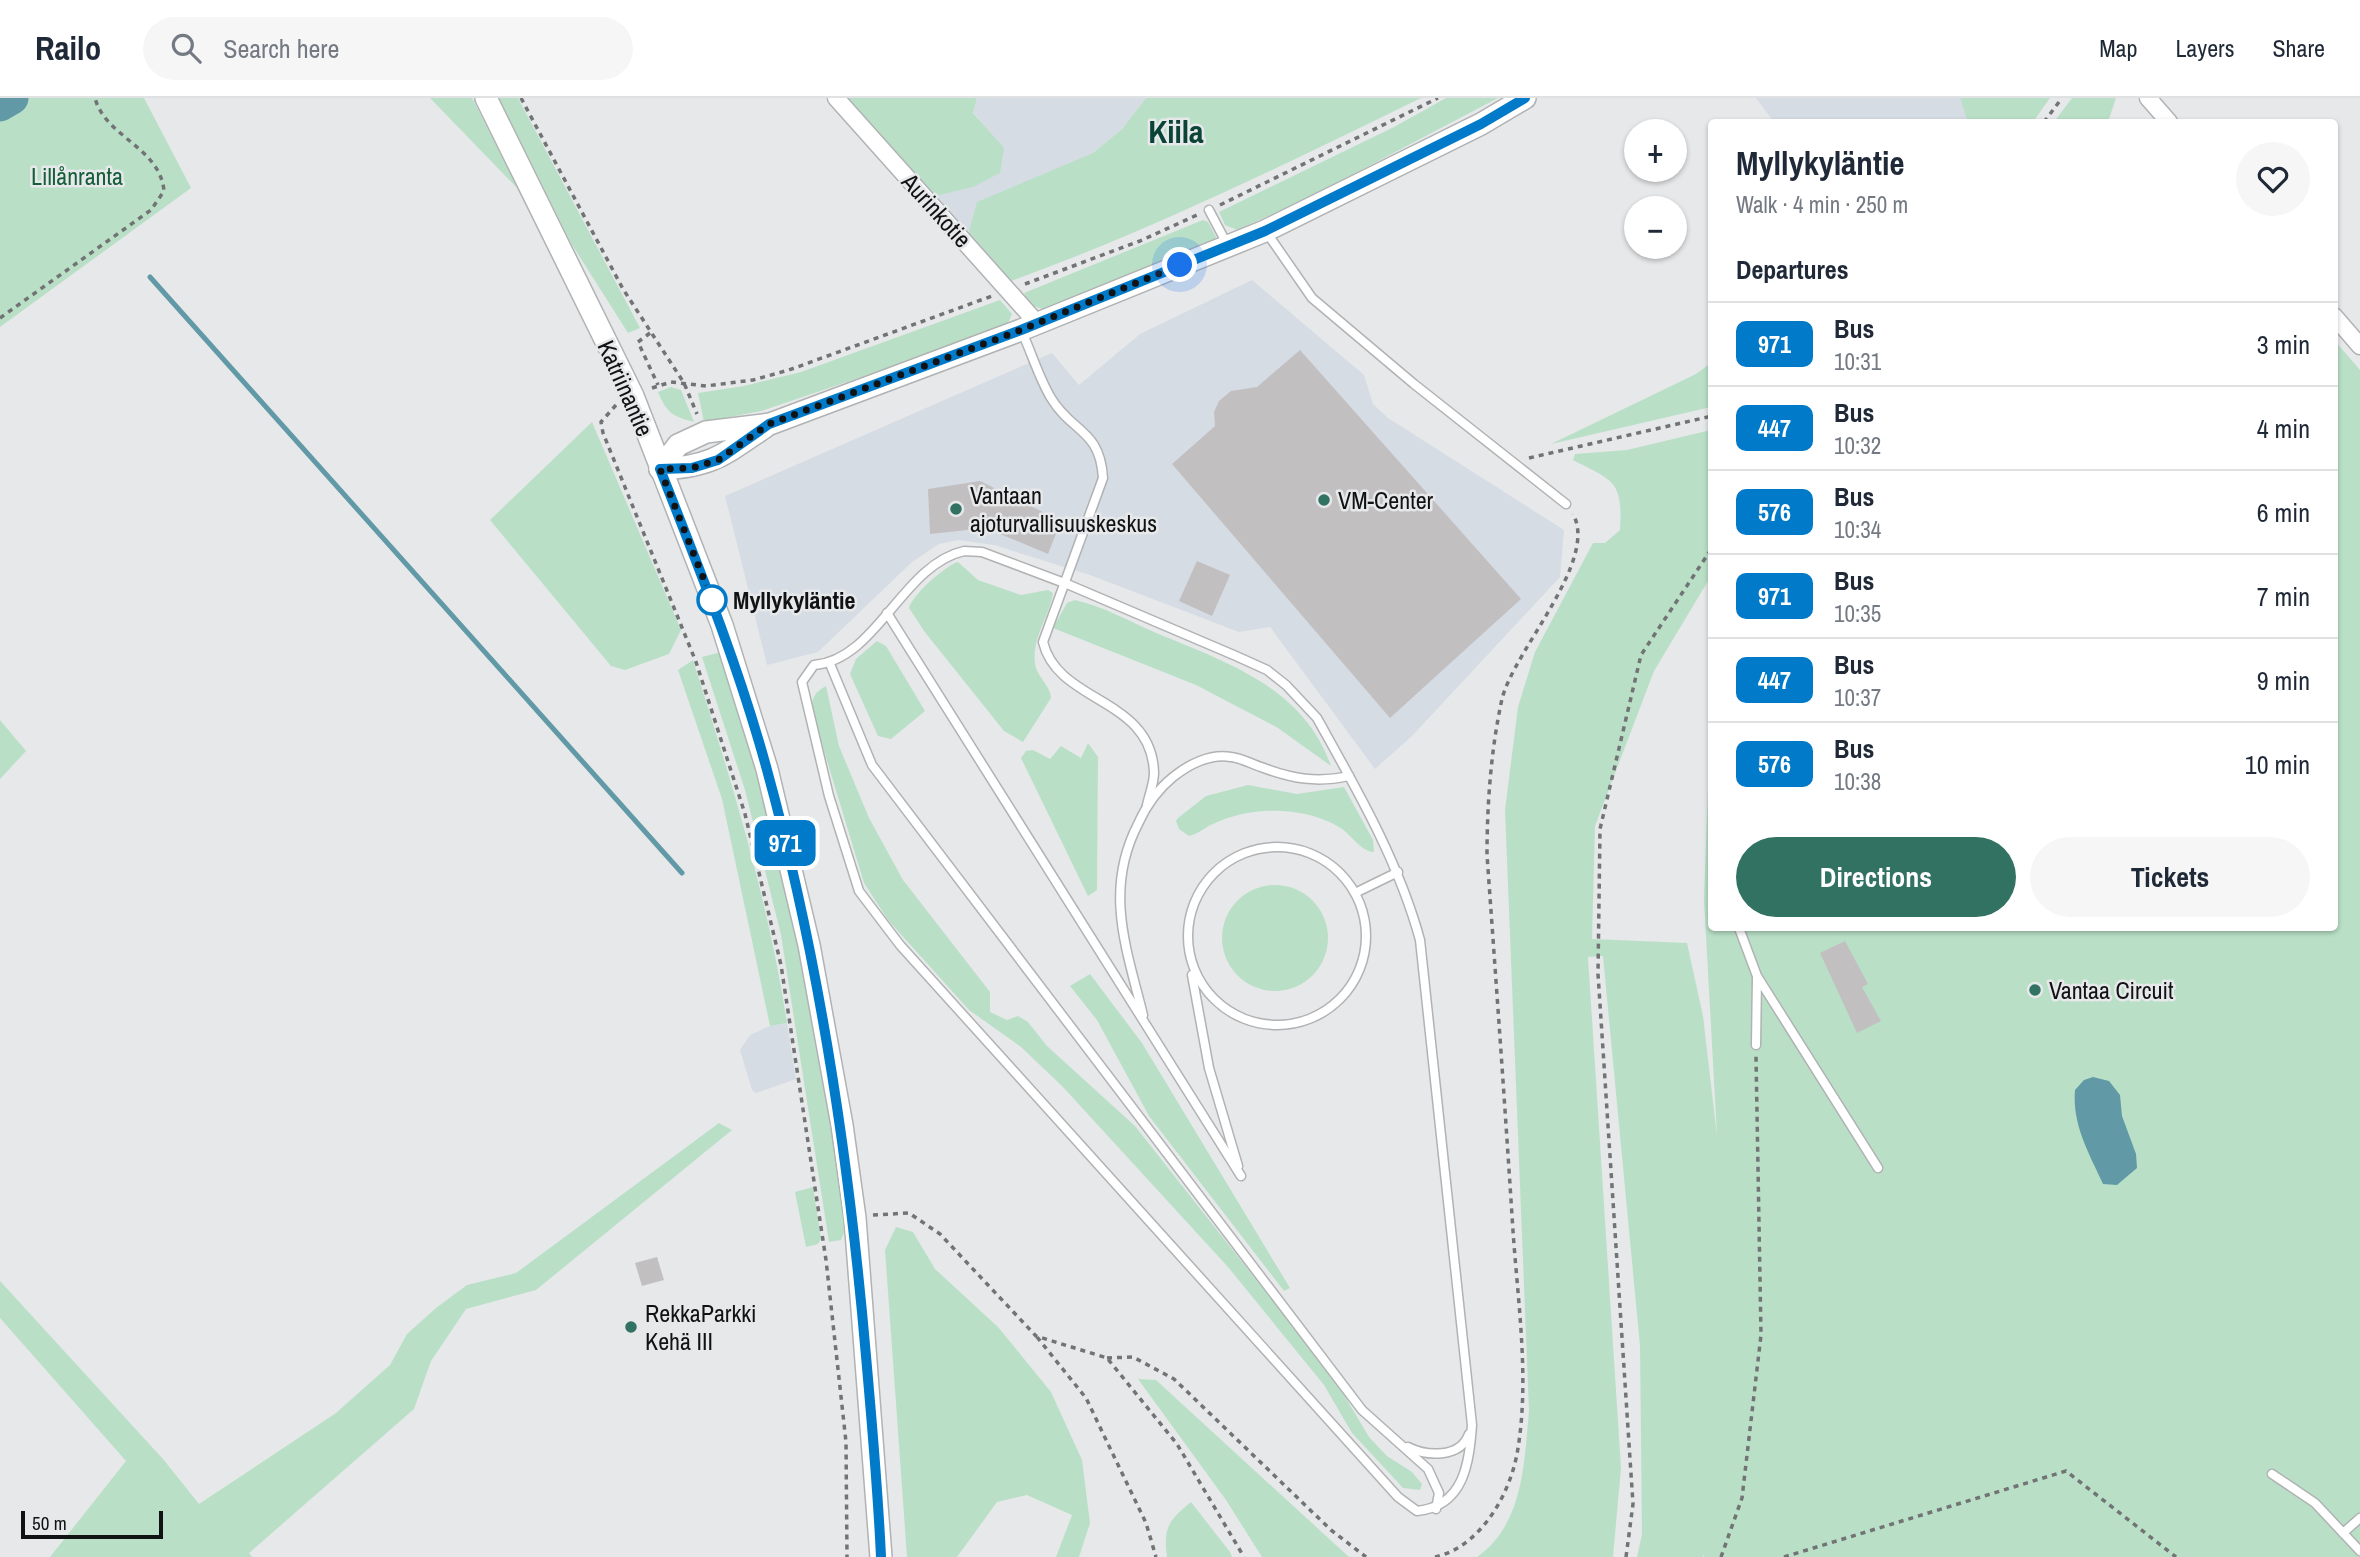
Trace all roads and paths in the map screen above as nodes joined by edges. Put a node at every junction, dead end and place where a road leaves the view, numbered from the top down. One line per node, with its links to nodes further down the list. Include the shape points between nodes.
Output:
1 (95, 98): 15 (path, via 104,116 160,169 164,191 151,210)
2 (486, 98): 25 (main road, Katriinantie, via 633,396)
3 (522, 98): 18 (path)
4 (836, 98): 14 (street, Aurinkotie)
5 (1438, 98): 11 (path)
6 (1525, 98): 12 (main road)
7 (2062, 98): 9 (path)
8 (2148, 98): 10 (street)
9 (2046, 119)
10 (2166, 119)
11 (1209, 210): 13 (lane); 14 (path)
12 (1265, 231): 13 (main road); 24 (lane, via 1312,298)
13 (1228, 246): 17 (main road)
14 (1008, 290): 17 (street, Aurinkotie); 20 (path, via 789,370 706,386)
15 (0, 318)
16 (2338, 321): 19 (street)
17 (1029, 326): 23 (main road); 28 (lane, via 1052,400 1098,446 1102,462 1103,478)
18 (650, 333): 20 (path); 20 (path, via 638,342 658,385)
19 (2360, 346)
20 (684, 383)
21 (612, 407): 51 (path, via 601,422 603,433 700,674 745,814 781,965 826,1260 846,1442)
22 (1708, 417): 24 (path)
23 (769, 424): 25 (main road, via 718,460 692,468); 25 (main road, via 706,432 678,445)
24 (1512, 462): 26 (lane)
25 (660, 469): 41 (main road, Katriinantie, via 722,625 767,769 809,946)
26 (1566, 504): 56 (path, via 1580,534 1573,563 1503,697 1487,814 1521,1356 1517,1455 1497,1508 1468,1541)
27 (1708, 554): 57 (path, via 1641,655 1600,829 1598,974 1633,1504)
28 (1066, 584): 29 (lane, via 982,552 964,551 932,564); 31 (lane, via 1267,670 1317,718); 32 (lane, via 1043,642 1046,657 1060,675 1124,714 1142,733 1154,775)
29 (887, 613): 30 (lane, via 853,649); 38 (lane)
30 (830, 664): 45 (lane, via 872,765 1362,1410); 47 (lane, via 814,665 807,671 802,691 859,891 900,944 1398,1497 1417,1511)
31 (1349, 776): 32 (lane, via 1313,782 1231,757 1214,757 1187,766); 33 (lane)
32 (1147, 806): 38 (lane, via 1125,850 1119,884 1120,924)
33 (1398, 872): 34 (lane); 44 (lane, via 1420,940)
34 (1355, 892): 36 (lane, via 1342,875 1307,852 1265,847 1244,853 1209,877 1197,894 1187,935); 36 (lane, via 1365,926 1363,961 1346,992 1320,1015 1275,1026 1251,1022 1212,998)
35 (1740, 931): 37 (lane)
36 (1189, 957): 38 (lane, via 1209,1068 1241,1176)
37 (1757, 976): 39 (lane); 40 (lane)
38 (1144, 1021)
39 (1756, 1045): 58 (path, via 1761,1335 1742,1498)
40 (1878, 1168)
41 (855, 1218): 42 (path, via 909,1213 940,1234); 52 (main road, Katriinantie)
42 (1035, 1336): 43 (path); 53 (path, via 1086,1398 1146,1523)
43 (1107, 1358): 54 (path, via 1177,1444); 55 (path, via 1133,1357 1174,1379 1331,1530)
44 (1472, 1425): 45 (lane, via 1467,1440 1447,1454 1420,1453); 47 (lane, via 1470,1455 1461,1480)
45 (1399, 1443): 47 (lane, via 1432,1476 1438,1493)
46 (2272, 1474): 49 (lane, via 2315,1503)
47 (1436, 1509)
48 (2360, 1518): 49 (lane)
49 (2343, 1533): 50 (lane)
50 (2360, 1552)
51 (847, 1557)
52 (881, 1557)
53 (1156, 1557)
54 (1244, 1557)
55 (1366, 1557)
56 (1435, 1557)
57 (1626, 1557)
58 (1721, 1557)
59 (1784, 1557): 60 (path, via 2066,1471)
60 (2176, 1557)

